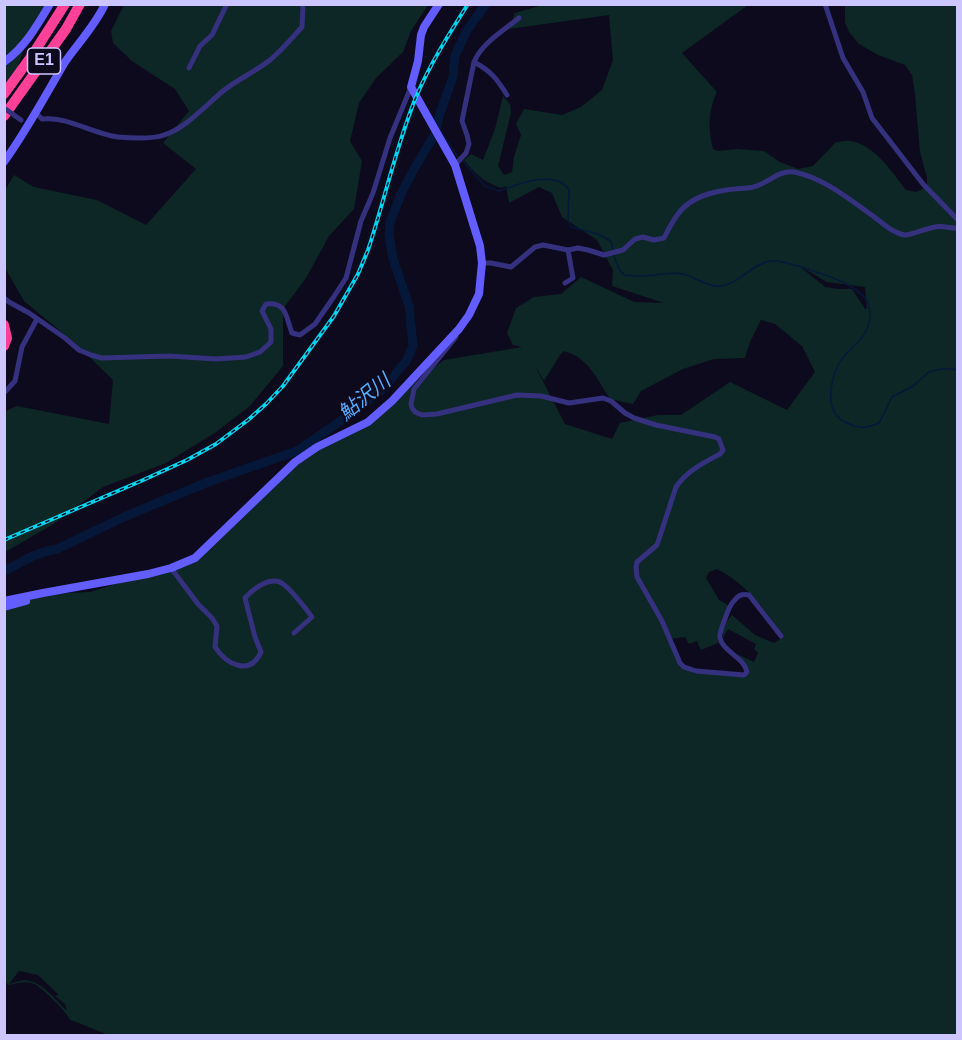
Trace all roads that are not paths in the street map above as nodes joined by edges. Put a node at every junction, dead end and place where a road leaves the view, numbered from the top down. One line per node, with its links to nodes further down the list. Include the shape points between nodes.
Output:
1 (50, 4): 10 (street, via 31,35)
2 (65, 4): 14 (highway, E1)
3 (80, 4): 18 (highway, E1)
4 (105, 4): 17 (street)
5 (227, 4): 12 (street)
6 (303, 4): 17 (street, via 302,27 270,60 165,135 152,138 102,134 57,118 42,119)
7 (439, 4): 13 (street, via 421,35)
8 (825, 4): 22 (street, via 843,58 863,92 872,118 923,184)
9 (519, 18): 11 (street, via 491,40)
10 (4, 62)
11 (474, 62): 15 (street, via 497,78); 21 (street, via 462,122 469,144)
12 (189, 68)
13 (411, 87): 21 (street); 29 (street, via 361,221 346,278 315,324 300,335 292,333 287,315 274,303 266,304 262,310 271,329 271,342 246,357 102,358 78,350)
14 (4, 94)
15 (507, 95)
16 (4, 108): 19 (street, bridge)
17 (36, 113): 19 (street)
18 (5, 116)
19 (29, 126): 20 (street)
20 (4, 162)
21 (455, 165): 25 (street)
22 (957, 220)
23 (957, 228): 24 (street, via 938,226 906,235 897,232 831,186 792,172 754,188 707,195 685,206 664,238 635,239 623,250 604,255 578,248)
24 (568, 250): 25 (street, via 543,245 511,267); 26 (street, via 573,278)
25 (482, 263): 28 (street, via 479,294)
26 (566, 283)
27 (4, 298): 29 (street)
28 (469, 315): 33 (street, via 368,422 295,462 195,558); 38 (street, via 462,330 414,389 411,396 415,412 428,415 517,395 569,403 603,398 634,418 719,439 723,450 720,454 694,468 676,487 657,545 637,562 637,577 680,663 688,669 744,675 747,672 720,638 730,605 739,596 749,595)
29 (37, 319): 32 (street, via 22,347 15,381)
30 (4, 325): 31 (highway)
31 (4, 346)
32 (4, 393)
33 (171, 568): 34 (street); 37 (street, via 212,618 217,626 214,647 230,662 243,666 259,657 261,652 245,598 266,582 282,583 312,617)
34 (43, 593): 35 (street); 36 (street, via 39,598)
35 (4, 601)
36 (4, 607)
37 (294, 633)
38 (781, 636)

